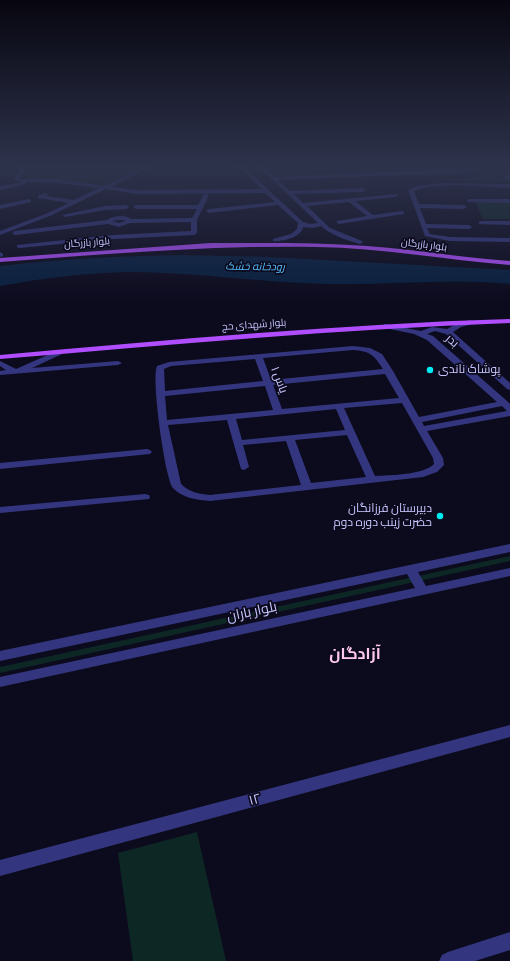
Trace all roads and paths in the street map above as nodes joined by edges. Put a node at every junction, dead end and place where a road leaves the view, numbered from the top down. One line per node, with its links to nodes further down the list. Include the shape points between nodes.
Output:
1 (54, 212): 23 (street)
2 (80, 212): 10 (street)
3 (129, 212): 12 (street)
4 (197, 212): 13 (street)
5 (289, 212): 16 (street)
6 (311, 212): 14 (street)
7 (365, 212): 11 (street)
8 (419, 212): 20 (street)
9 (402, 213): 11 (street)
10 (65, 216)
11 (371, 217): 15 (street)
12 (126, 220): 13 (street); 18 (street, via 112,219)
13 (194, 220): 24 (street, via 194,233)
14 (321, 221): 16 (street, via 314,226); 27 (street, via 328,229)
15 (339, 222)
16 (301, 223): 25 (street, via 300,230 293,235)
17 (481, 223): 19 (street)
18 (111, 224): 22 (street); 24 (street)
19 (509, 225)
20 (424, 226): 21 (street); 26 (street, via 427,235 450,239)
21 (469, 227)
22 (15, 233)
23 (0, 234)
24 (113, 237): 28 (street); 29 (street)
25 (275, 240): 27 (main road, بلوار بازرگان); 28 (main road, بلوار بازرگان, via 215,239)
26 (510, 240)
27 (360, 242): 31 (main road, بلوار بازرگان)
28 (109, 245): 30 (main road, بلوار بازرگان)
29 (19, 246)
30 (0, 257): 32 (main road, بلوار بازرگان, via 211,245 318,245)
31 (510, 257)
32 (510, 263)
33 (510, 317): 39 (main road, بلوار شهدای حج, via 305,327)
34 (510, 321): 35 (main road, بلوار شهدای حج)
35 (471, 322): 36 (main road, بلوار شهدای حج); 37 (street, بدر, via 457,325)
36 (385, 326): 38 (street, بدر); 40 (main road, بلوار شهدای حج)
37 (449, 332): 38 (street, via 430,329); 50 (street, بدر)
38 (423, 334): 53 (street, بدر)
39 (0, 350)
40 (59, 352): 42 (main road, بلوار شهدای حج); 43 (street)
41 (258, 356): 46 (street, via 365,348 379,356); 49 (street, یاس ۱); 51 (street, via 169,364 160,368)
42 (0, 358)
43 (33, 363): 45 (street); 47 (street)
44 (118, 363): 47 (street)
45 (3, 364): 47 (street)
46 (389, 371): 49 (street); 52 (street)
47 (16, 372): 48 (street)
48 (0, 373)
49 (267, 383): 51 (street); 56 (street, یاس ۱)
50 (510, 387)
51 (160, 394): 61 (street)
52 (405, 400): 54 (street); 60 (street)
53 (507, 406): 55 (street)
54 (339, 407): 56 (street); 63 (street)
55 (469, 410): 59 (street); 60 (street)
56 (279, 413): 58 (street)
57 (510, 413): 59 (street)
58 (231, 417): 61 (street); 65 (street)
59 (475, 419): 62 (street)
60 (416, 420): 62 (street)
61 (163, 423): 70 (street, via 176,485 182,492 195,497 210,498)
62 (421, 429): 69 (street, via 438,458 439,465 423,474)
63 (351, 432): 64 (street); 69 (street)
64 (290, 438): 65 (street); 70 (street)
65 (238, 443): 68 (street)
66 (147, 452): 67 (street)
67 (0, 466)
68 (244, 467)
69 (372, 480): 70 (street)
70 (307, 487)
71 (145, 497): 72 (street)
72 (0, 510)
73 (510, 548): 74 (street, بلوار باران)
74 (412, 570): 76 (street); 77 (street, بلوار باران)
75 (510, 572): 76 (street, بلوار باران)
76 (423, 590): 78 (street, بلوار باران)
77 (0, 656)
78 (0, 682)
79 (510, 731): 80 (street, ۱۲)
80 (0, 868)
81 (510, 941): 82 (street)
82 (448, 961)

